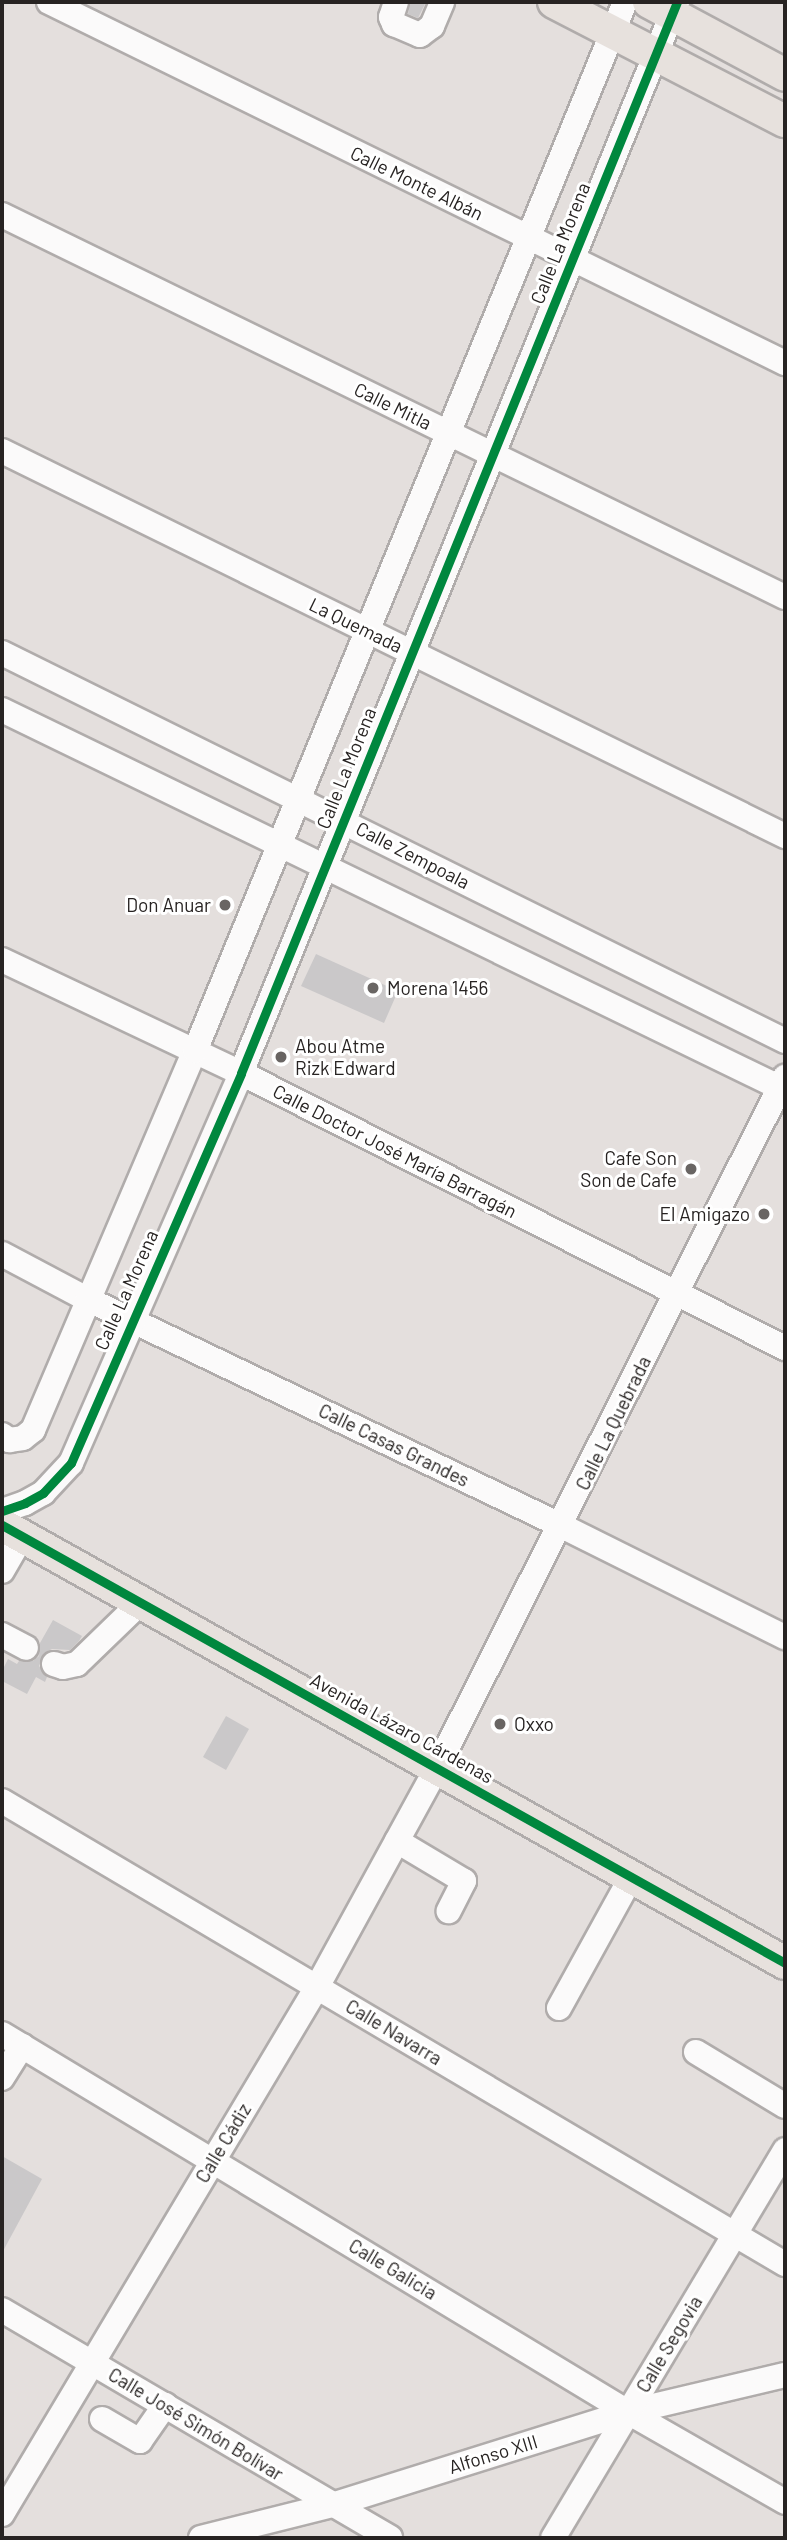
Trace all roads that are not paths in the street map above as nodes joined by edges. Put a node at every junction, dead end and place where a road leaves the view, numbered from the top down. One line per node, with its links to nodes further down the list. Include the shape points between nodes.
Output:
1 (49, 2): 11 (street, Calle Monte Albán)
2 (396, 2): 3 (street, via 391,17 394,24 419,35 432,26)
3 (442, 2)
4 (554, 2): 6 (main road)
5 (666, 6): 7 (street, Calle La Morena); 8 (main road)
6 (620, 16): 7 (main road); 11 (street, Calle La Morena)
7 (657, 52): 9 (main road); 12 (street, Calle La Morena)
8 (785, 75)
9 (785, 121)
10 (2, 215): 14 (street, Calle Mitla)
11 (528, 238): 12 (street, Calle Monte Albán); 14 (street, Calle La Morena)
12 (572, 259): 13 (street, Calle Monte Albán); 16 (street, Calle La Morena)
13 (785, 363)
14 (448, 433): 16 (street, Calle Mitla); 18 (street, Calle La Morena)
15 (2, 451): 18 (street, La Quemada)
16 (493, 455): 17 (street, Calle Mitla); 20 (street, Calle La Morena)
17 (785, 597)
18 (367, 631): 20 (street, La Quemada); 22 (street, Calle La Morena)
19 (2, 653): 22 (street, Calle Zempoala)
20 (412, 653): 23 (street, Calle La Morena); 24 (street, La Quemada)
21 (2, 710): 25 (street)
22 (297, 799): 23 (street, Calle Zempoala); 25 (street, Calle La Morena)
23 (343, 821): 26 (street, Calle La Morena); 28 (street, Calle Zempoala)
24 (785, 836)
25 (278, 844): 26 (street); 29 (street, Calle La Morena)
26 (324, 867): 30 (street, Calle La Morena); 31 (street)
27 (2, 960): 29 (street, Calle Doctor José María Barragán)
28 (785, 1041)
29 (195, 1051): 30 (street, Calle Doctor José María Barragán); 34 (street, Calle La Morena)
30 (241, 1073): 33 (street, Calle Doctor José María Barragán); 35 (street, Calle La Morena)
31 (784, 1085): 33 (street, Calle La Quebrada)
32 (2, 1254): 34 (street, Calle Casas Grandes)
33 (677, 1293): 36 (street, Calle Doctor José María Barragán); 39 (street, Calle La Quebrada)
34 (86, 1299): 35 (street, Calle Casas Grandes); 37 (street, Calle La Morena, via 33,1430 23,1438 9,1440)
35 (132, 1319): 38 (street, Calle La Morena, via 71,1463 43,1493); 39 (street, Calle Casas Grandes)
36 (785, 1348)
37 (2, 1435)
38 (2, 1511)
39 (562, 1526): 44 (street, Calle Casas Grandes); 47 (street, Calle La Quebrada)
40 (12, 1531): 41 (street); 42 (main road, Avenida Lázaro Cárdenas)
41 (2, 1571)
42 (140, 1602): 46 (street, via 77,1664); 47 (main road, Avenida Lázaro Cárdenas)
43 (2, 1634): 45 (street)
44 (785, 1637)
45 (26, 1648)
46 (54, 1664)
47 (438, 1768): 49 (street, Calle Cádiz); 50 (main road, Avenida Lázaro Cárdenas)
48 (2, 1801): 53 (street, Calle Navarra)
49 (397, 1841): 51 (street, via 464,1881); 53 (street, Calle Cádiz)
50 (632, 1876): 52 (main road, Avenida Lázaro Cárdenas); 54 (street)
51 (449, 1911)
52 (785, 1963)
53 (317, 1987): 60 (street, Calle Cádiz); 61 (street, Calle Navarra)
54 (559, 2008)
55 (12, 2040): 57 (street); 60 (street, Calle Galicia)
56 (696, 2052): 58 (street)
57 (2, 2078)
58 (785, 2106)
59 (785, 2150): 61 (street, Calle Segovia)
60 (213, 2161): 64 (street, Calle Cádiz); 67 (street, Calle Galicia)
61 (734, 2234): 62 (street, Calle Navarra); 67 (street, Calle Segovia)
62 (785, 2264)
63 (2, 2309): 64 (street, Calle José Simón Bolívar)
64 (92, 2362): 66 (street, Calle José Simón Bolívar); 71 (street, Calle Cádiz)
65 (785, 2375): 67 (street, Alfonso XIII)
66 (165, 2406): 68 (street, via 140,2441); 70 (street, Calle José Simón Bolívar)
67 (628, 2412): 69 (street, Calle Galicia); 70 (street, Alfonso XIII); 74 (street, Calle Segovia)
68 (102, 2419)
69 (785, 2502)
70 (332, 2505): 72 (street, Alfonso XIII); 73 (street, Calle José Simón Bolívar)
71 (2, 2514)
72 (201, 2538)
73 (390, 2538)
74 (553, 2538)

